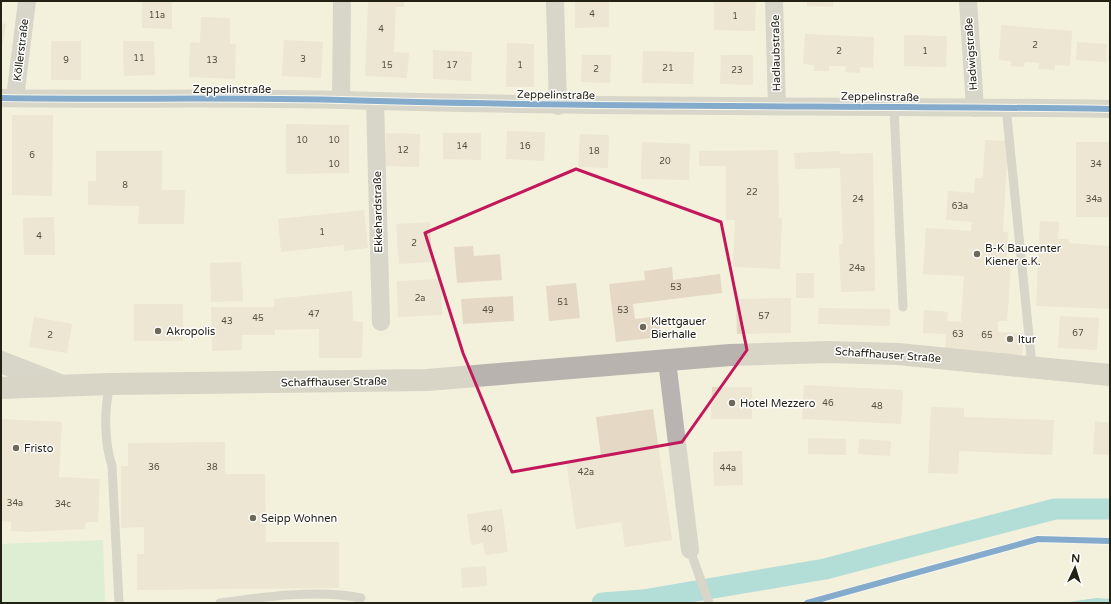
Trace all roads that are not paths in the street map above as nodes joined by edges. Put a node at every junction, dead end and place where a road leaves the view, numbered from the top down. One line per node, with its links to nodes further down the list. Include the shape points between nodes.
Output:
1 (27, 1): 6 (street, Köllerstraße)
2 (342, 1): 7 (street)
3 (555, 1): 10 (street)
4 (774, 1): 9 (street, Hadlaubstraße)
5 (968, 1): 13 (street, Hadwigstraße)
6 (8, 98): 7 (street, Zeppelinstraße)
7 (341, 100): 8 (street, Zeppelinstraße)
8 (375, 102): 10 (street, Zeppelinstraße); 16 (street, Ekkehardstraße)
9 (777, 105): 10 (street, Zeppelinstraße); 11 (street, Zeppelinstraße)
10 (558, 106)
11 (894, 107): 13 (street, Zeppelinstraße); 15 (lane)
12 (1006, 107): 13 (street, Zeppelinstraße); 14 (street, Zeppelinstraße); 19 (lane)
13 (975, 108)
14 (1110, 109)
15 (903, 307)
16 (381, 322)
17 (667, 361): 19 (main road, Schaffhauser Straße, via 730,355 836,352 898,354); 21 (main road, Schaffhauser Straße, via 427,380); 24 (street)
18 (1, 362): 22 (street)
19 (1032, 366): 20 (main road, Schaffhauser Straße)
20 (1110, 375)
21 (110, 384): 22 (main road, Schaffhauser Straße); 27 (lane, via 107,397 107,448 112,466)
22 (60, 385): 23 (main road, Schaffhauser Straße)
23 (1, 388)
24 (690, 550): 26 (lane)
25 (361, 598): 28 (lane, via 345,594 264,596)
26 (708, 601)
27 (120, 603)
28 (220, 603)

